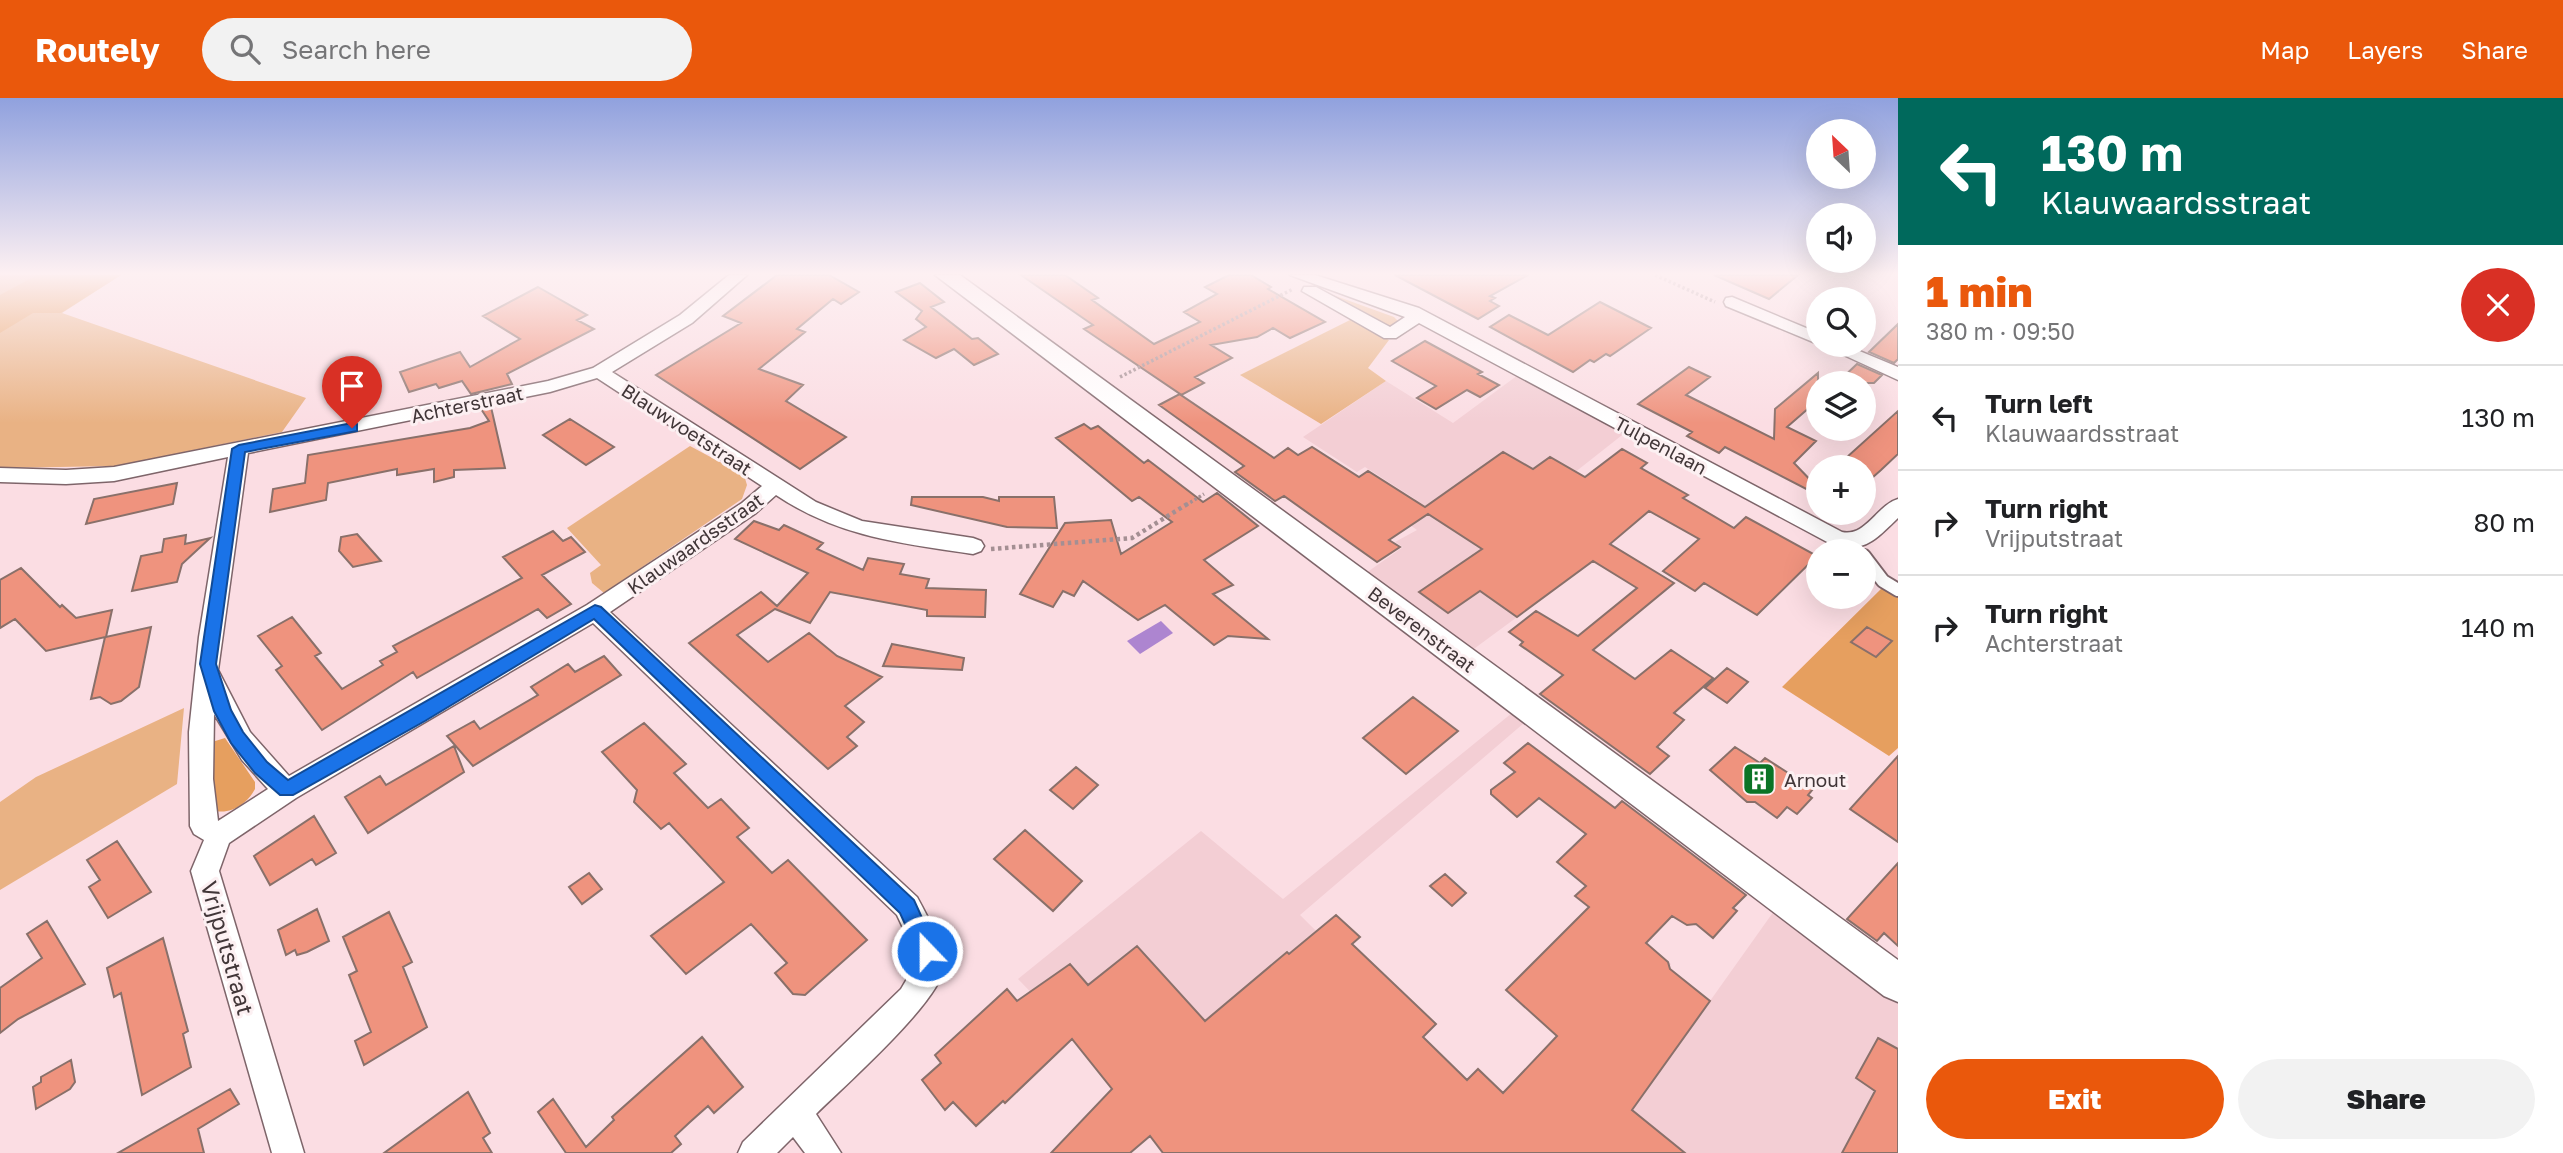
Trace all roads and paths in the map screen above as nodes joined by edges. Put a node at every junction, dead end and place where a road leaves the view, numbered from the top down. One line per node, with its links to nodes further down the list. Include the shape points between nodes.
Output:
1 (677, 324): 10 (street, Achterstraat)
2 (1014, 324): 12 (street, Beverenstraat)
3 (1213, 324): 12 (path)
4 (1373, 324): 5 (street, via 1390,334)
5 (1406, 324)
6 (1434, 324): 18 (street, Tulpenlaan)
7 (1784, 324): 8 (street)
8 (1806, 334)
9 (1859, 357): 11 (street)
10 (599, 372): 13 (street, Achterstraat, via 446,409); 16 (street, Blauwvoetstraat)
11 (1898, 374)
12 (1100, 387): 15 (street, Beverenstraat)
13 (239, 449): 14 (street, Achterstraat, via 114,474); 24 (street)
14 (0, 475)
15 (1225, 482): 20 (path, via 1132,538 995,549); 27 (street, Beverenstraat)
16 (774, 486): 20 (street, Blauwvoetstraat, via 857,527); 23 (street, Klauwaardsstraat, via 749,508)
17 (1898, 506): 19 (street)
18 (1838, 539)
19 (1865, 539)
20 (973, 546)
21 (1876, 572): 22 (lane)
22 (1898, 590)
23 (595, 611): 25 (street, Klauwaardsstraat); 28 (street, via 850,850 907,906 919,929 929,969 911,999)
24 (208, 664): 25 (street, via 237,737 261,768); 26 (street, via 199,786 203,825)
25 (287, 790): 26 (street, Klauwaardsstraat)
26 (219, 835): 29 (street, Vrijputstraat, via 205,871)
27 (1898, 983)
28 (795, 1114): 30 (street); 31 (street)
29 (288, 1153)
30 (754, 1153)
31 (824, 1153)

